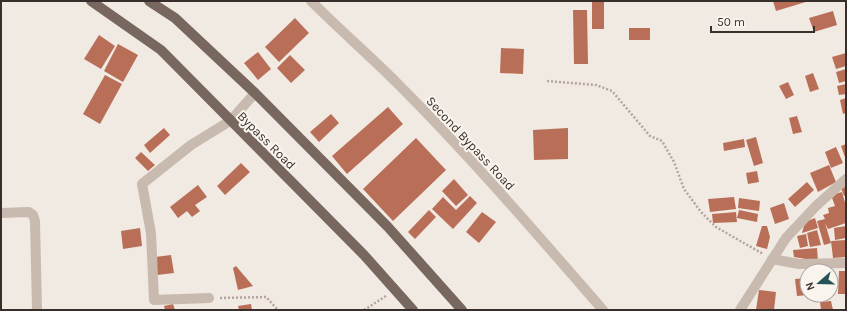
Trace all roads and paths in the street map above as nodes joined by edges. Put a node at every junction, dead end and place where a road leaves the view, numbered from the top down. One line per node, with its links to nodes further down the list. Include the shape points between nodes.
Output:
1 (91, 1): 6 (main road, Bypass Road, via 161,50)
2 (149, 1): 5 (main road, Bypass Road, via 175,18)
3 (311, 1): 18 (street, Second Bypass Road, via 473,162)
4 (547, 81): 9 (path, via 596,85 612,91 650,136 662,141 674,162 684,189 701,212 716,227)
5 (255, 93): 6 (street); 17 (main road, Bypass Road, via 388,227)
6 (230, 121): 11 (main road, Bypass Road, via 364,255); 12 (street, via 191,144 142,184 151,233 154,300)
7 (846, 179): 9 (street, via 786,238)
8 (1, 213): 13 (street, via 29,212 33,215)
9 (772, 259): 10 (street, via 799,264); 19 (street)
10 (846, 263)
11 (395, 291): 15 (path); 16 (main road, Bypass Road)
12 (209, 298): 14 (path, via 266,297)
13 (37, 310)
14 (278, 310)
15 (364, 310)
16 (413, 310)
17 (462, 310)
18 (603, 310)
19 (740, 310)

